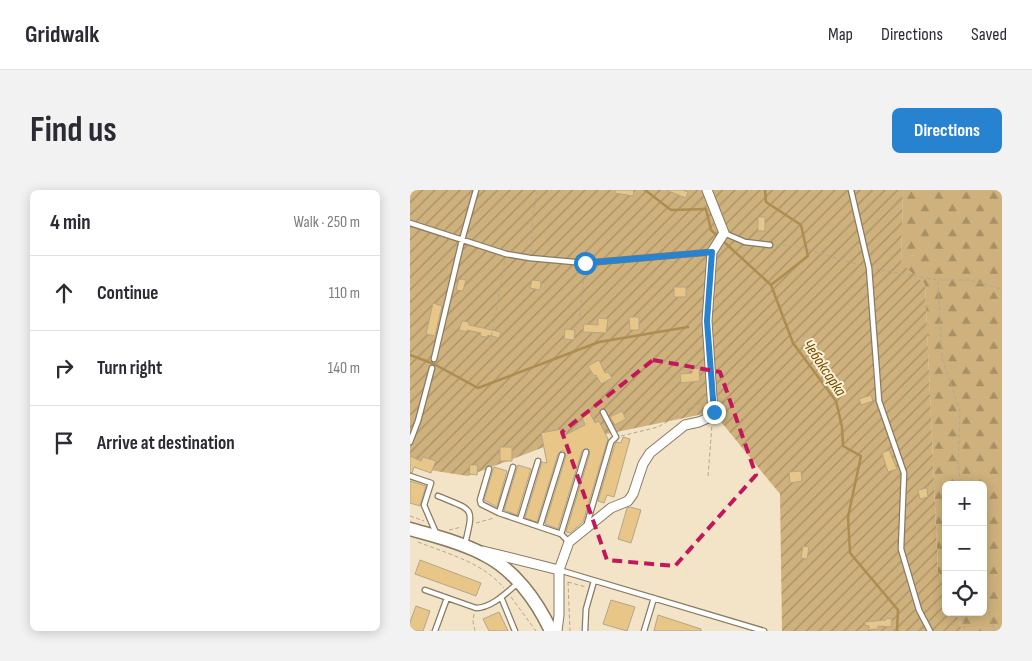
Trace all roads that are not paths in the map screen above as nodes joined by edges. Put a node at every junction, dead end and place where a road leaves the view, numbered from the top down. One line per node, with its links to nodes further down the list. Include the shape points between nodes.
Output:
1 (476, 190): 6 (lane)
2 (707, 190): 5 (street)
3 (851, 190): 43 (lane, via 869,268 879,401 904,473 901,549 919,610)
4 (410, 222): 6 (lane)
5 (724, 233): 7 (lane, via 745,242); 8 (street)
6 (462, 240): 8 (lane, via 506,254 585,263); 9 (lane)
7 (770, 245)
8 (712, 252): 23 (street, via 707,321 714,412 708,418 685,425 650,453 628,501 611,508)
9 (434, 359)
10 (432, 368): 12 (lane)
11 (603, 412): 23 (lane, via 616,437 611,442)
12 (410, 442)
13 (586, 452): 25 (lane)
14 (562, 455): 22 (lane)
15 (538, 461): 21 (lane)
16 (513, 467): 20 (lane)
17 (489, 469): 20 (lane, via 480,500 484,507)
18 (410, 476): 26 (lane, via 431,482 424,505)
19 (438, 496): 28 (lane, via 470,511)
20 (499, 513): 21 (lane)
21 (520, 520): 22 (lane)
22 (540, 526): 25 (lane)
23 (586, 528): 27 (street)
24 (410, 529): 26 (street)
25 (561, 534): 27 (lane)
26 (437, 537): 28 (street)
27 (568, 542): 29 (street)
28 (467, 546): 29 (street); 31 (street, via 496,562)
29 (563, 572): 30 (lane); 39 (street)
30 (594, 581): 35 (lane); 40 (lane, via 586,609)
31 (519, 582): 33 (lane); 38 (street)
32 (425, 590): 34 (lane)
33 (501, 596): 34 (lane, via 488,606 476,608); 37 (lane)
34 (447, 598): 36 (lane)
35 (654, 598): 41 (lane); 42 (lane)
36 (435, 631)
37 (515, 631)
38 (551, 631)
39 (557, 631)
40 (585, 631)
41 (644, 631)
42 (764, 631)
43 (930, 631)

